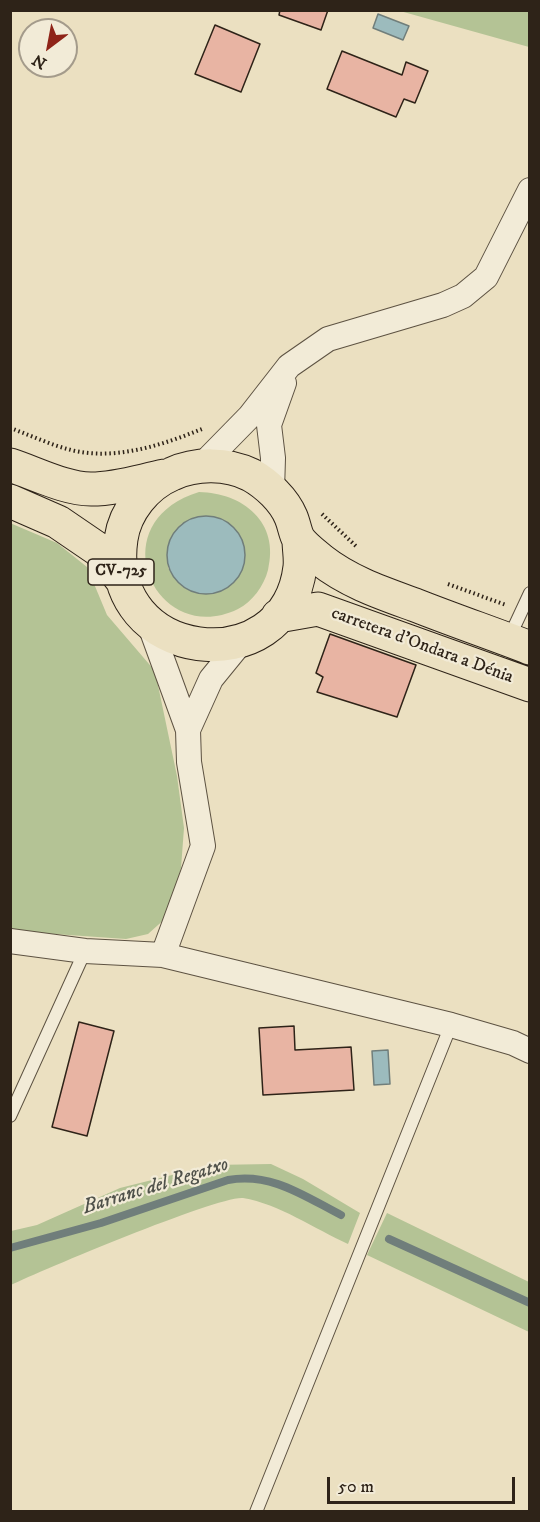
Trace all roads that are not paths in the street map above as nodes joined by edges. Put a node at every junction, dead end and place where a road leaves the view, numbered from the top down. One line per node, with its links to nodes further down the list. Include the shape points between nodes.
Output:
1 (530, 190): 2 (street, via 486,277 463,296 328,339)
2 (289, 366): 4 (street, via 250,416); 6 (street, via 269,424)
3 (10, 465): 5 (main road, CV-725, via 88,489)
4 (201, 466): 5 (main road, CV-725); 6 (main road, CV-725, via 227,467)
5 (169, 475): 9 (main road, CV-725, via 148,489 132,508 119,555)
6 (272, 490): 8 (main road, CV-725, via 290,514)
7 (10, 501): 9 (main road, CV-725, via 57,522 99,550)
8 (299, 540): 11 (main road, CV-725, via 300,567); 14 (main road, carretera d'Ondara a Dénia / CV-725, via 349,579)
9 (122, 580): 12 (main road, CV-725, via 132,603)
10 (530, 593): 14 (lane)
11 (278, 616): 13 (main road, CV-725, via 262,631); 15 (main road, carretera d'Ondara a Dénia / CV-725, via 318,609)
12 (149, 623): 13 (main road, CV-725, via 169,637 193,645 218,646); 16 (street)
13 (242, 641): 16 (street, via 211,680)
14 (519, 644)
15 (530, 685)
16 (188, 730): 19 (street, via 189,762 204,846)
17 (10, 941): 18 (street)
18 (85, 951): 19 (street); 22 (lane)
19 (164, 955): 20 (street)
20 (451, 1025): 21 (street); 23 (lane)
21 (530, 1051)
22 (10, 1116)
23 (256, 1512)

